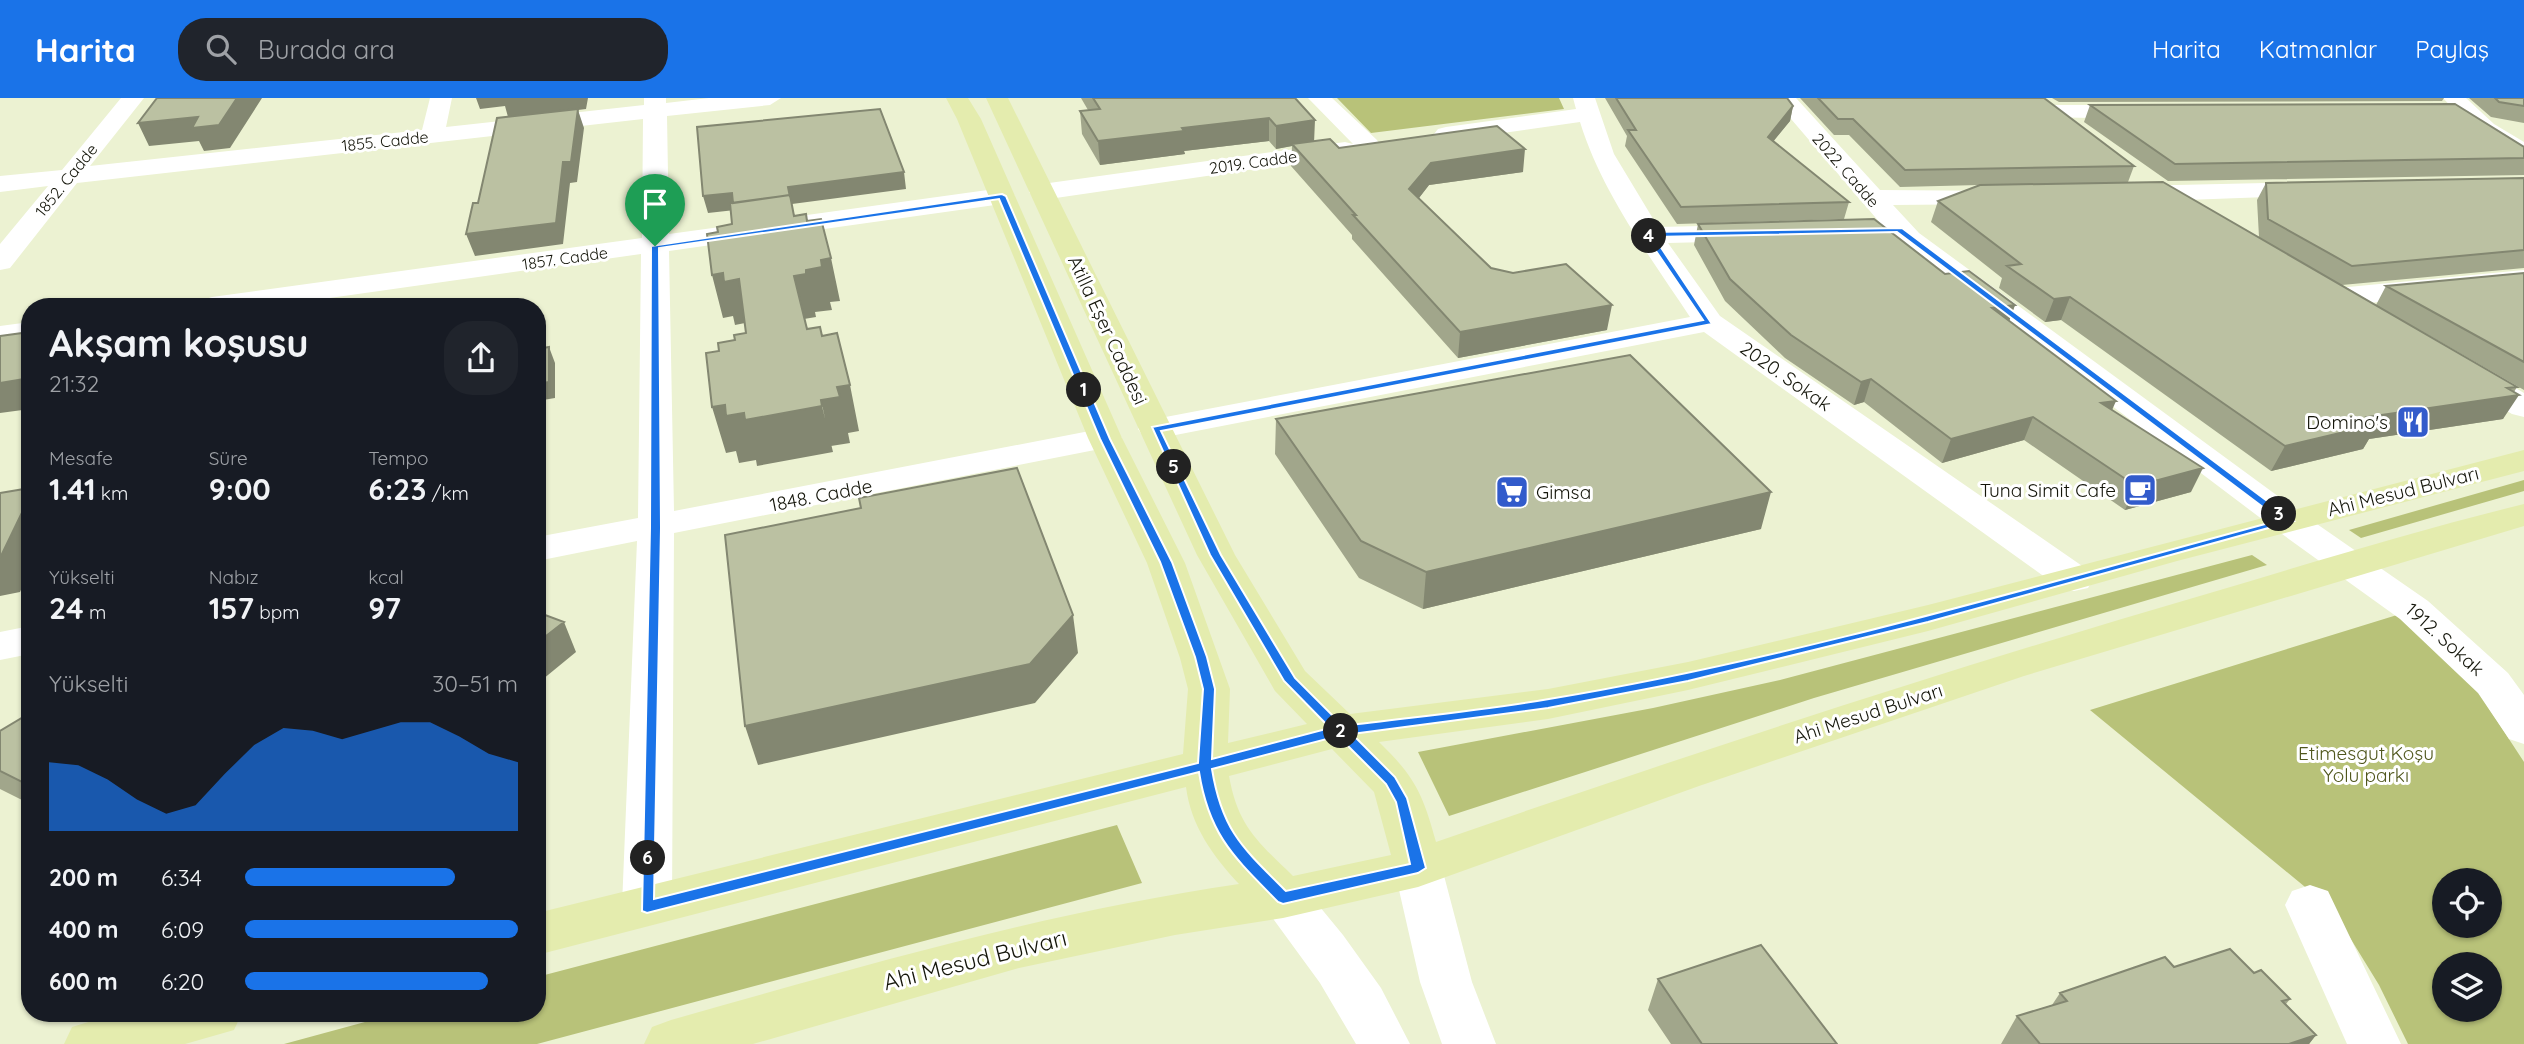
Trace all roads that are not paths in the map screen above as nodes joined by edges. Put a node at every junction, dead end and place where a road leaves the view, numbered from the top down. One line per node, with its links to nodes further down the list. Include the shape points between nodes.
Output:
1 (133, 98): 20 (street, 1852. Cadde)
2 (441, 98): 13 (street)
3 (957, 98): 26 (main road)
4 (998, 98): 23 (main road, Atilla Eşer Caddesi)
5 (1319, 98): 17 (street)
6 (1784, 98): 28 (street, 2022. Cadde)
7 (754, 99): 8 (street, 1855. Cadde)
8 (655, 104): 13 (street, 1855. Cadde); 32 (street)
9 (2043, 105): 12 (street); 14 (street)
10 (1587, 106): 15 (street); 31 (street, 2020. Sokak, via 1602,155)
11 (2451, 107): 18 (street)
12 (2162, 111)
13 (432, 136): 20 (street, 1855. Cadde)
14 (2084, 136)
15 (1423, 138)
16 (1396, 142): 17 (street, 2019. Cadde)
17 (1368, 145): 23 (street, 2019. Cadde)
18 (2524, 152)
19 (2125, 166): 24 (street)
20 (69, 176): 21 (street, 1855. Cadde); 33 (street, 1852. Cadde)
21 (0, 184)
22 (2330, 190): 24 (street)
23 (1042, 192): 42 (main road, Atilla Eşer Caddesi)
24 (2164, 194): 25 (street); 29 (street)
25 (2111, 195)
26 (1002, 196): 32 (street, 1857. Cadde); 43 (main road)
27 (2031, 196): 28 (street)
28 (1870, 198): 46 (street, 2022. Cadde, via 1885,230)
29 (2201, 218)
30 (1774, 232): 31 (street)
31 (1649, 235): 37 (street, 2020. Sokak)
32 (655, 246): 35 (street, 1857. Cadde); 47 (street)
33 (0, 262)
34 (2524, 279): 36 (street, via 2327,290)
35 (271, 298)
36 (2373, 318)
37 (1709, 322): 42 (street); 50 (street, 2020. Sokak)
38 (21, 332): 39 (street)
39 (0, 335)
40 (2443, 359): 41 (street)
41 (2524, 407)
42 (1155, 429): 54 (main road, Atilla Eşer Caddesi, via 1216,555 1290,681)
43 (1105, 439): 47 (street, 1848. Cadde); 55 (main road, via 1166,562 1201,657 1209,689)
44 (2524, 460): 46 (main road, Ahi Mesud Bulvarı)
45 (2524, 515): 49 (main road, Ahi Mesud Bulvarı)
46 (2288, 521): 49 (street, 2022. Cadde); 50 (main road, Ahi Mesud Bulvarı)
47 (656, 528): 48 (street, 1848. Cadde); 59 (street)
48 (546, 547)
49 (2351, 563): 53 (street, 1912. Sokak, via 2414,610 2493,684); 56 (main road, Ahi Mesud Bulvarı, via 2009,666)
50 (2074, 579): 54 (main road, Ahi Mesud Bulvarı, via 1688,676 1548,704)
51 (21, 642): 52 (street)
52 (0, 646)
53 (2524, 729)
54 (1341, 731): 55 (main road, Ahi Mesud Bulvarı); 56 (main road, via 1378,766 1402,802)
55 (1205, 766): 57 (main road, via 1211,803 1222,830); 59 (main road, Ahi Mesud Bulvarı)
56 (1418, 868): 57 (main road, Ahi Mesud Bulvarı); 65 (street, via 1446,982)
57 (1283, 898): 63 (main road, Ahi Mesud Bulvarı, via 1175,914 1019,947); 64 (street, via 1323,944 1366,1006)
58 (2309, 905): 66 (street)
59 (647, 906): 60 (main road, Ahi Mesud Bulvarı)
60 (546, 932)
61 (179, 1022): 62 (main road)
62 (91, 1044)
63 (671, 1044)
64 (1383, 1044)
65 (1469, 1044)
66 (2374, 1044)

